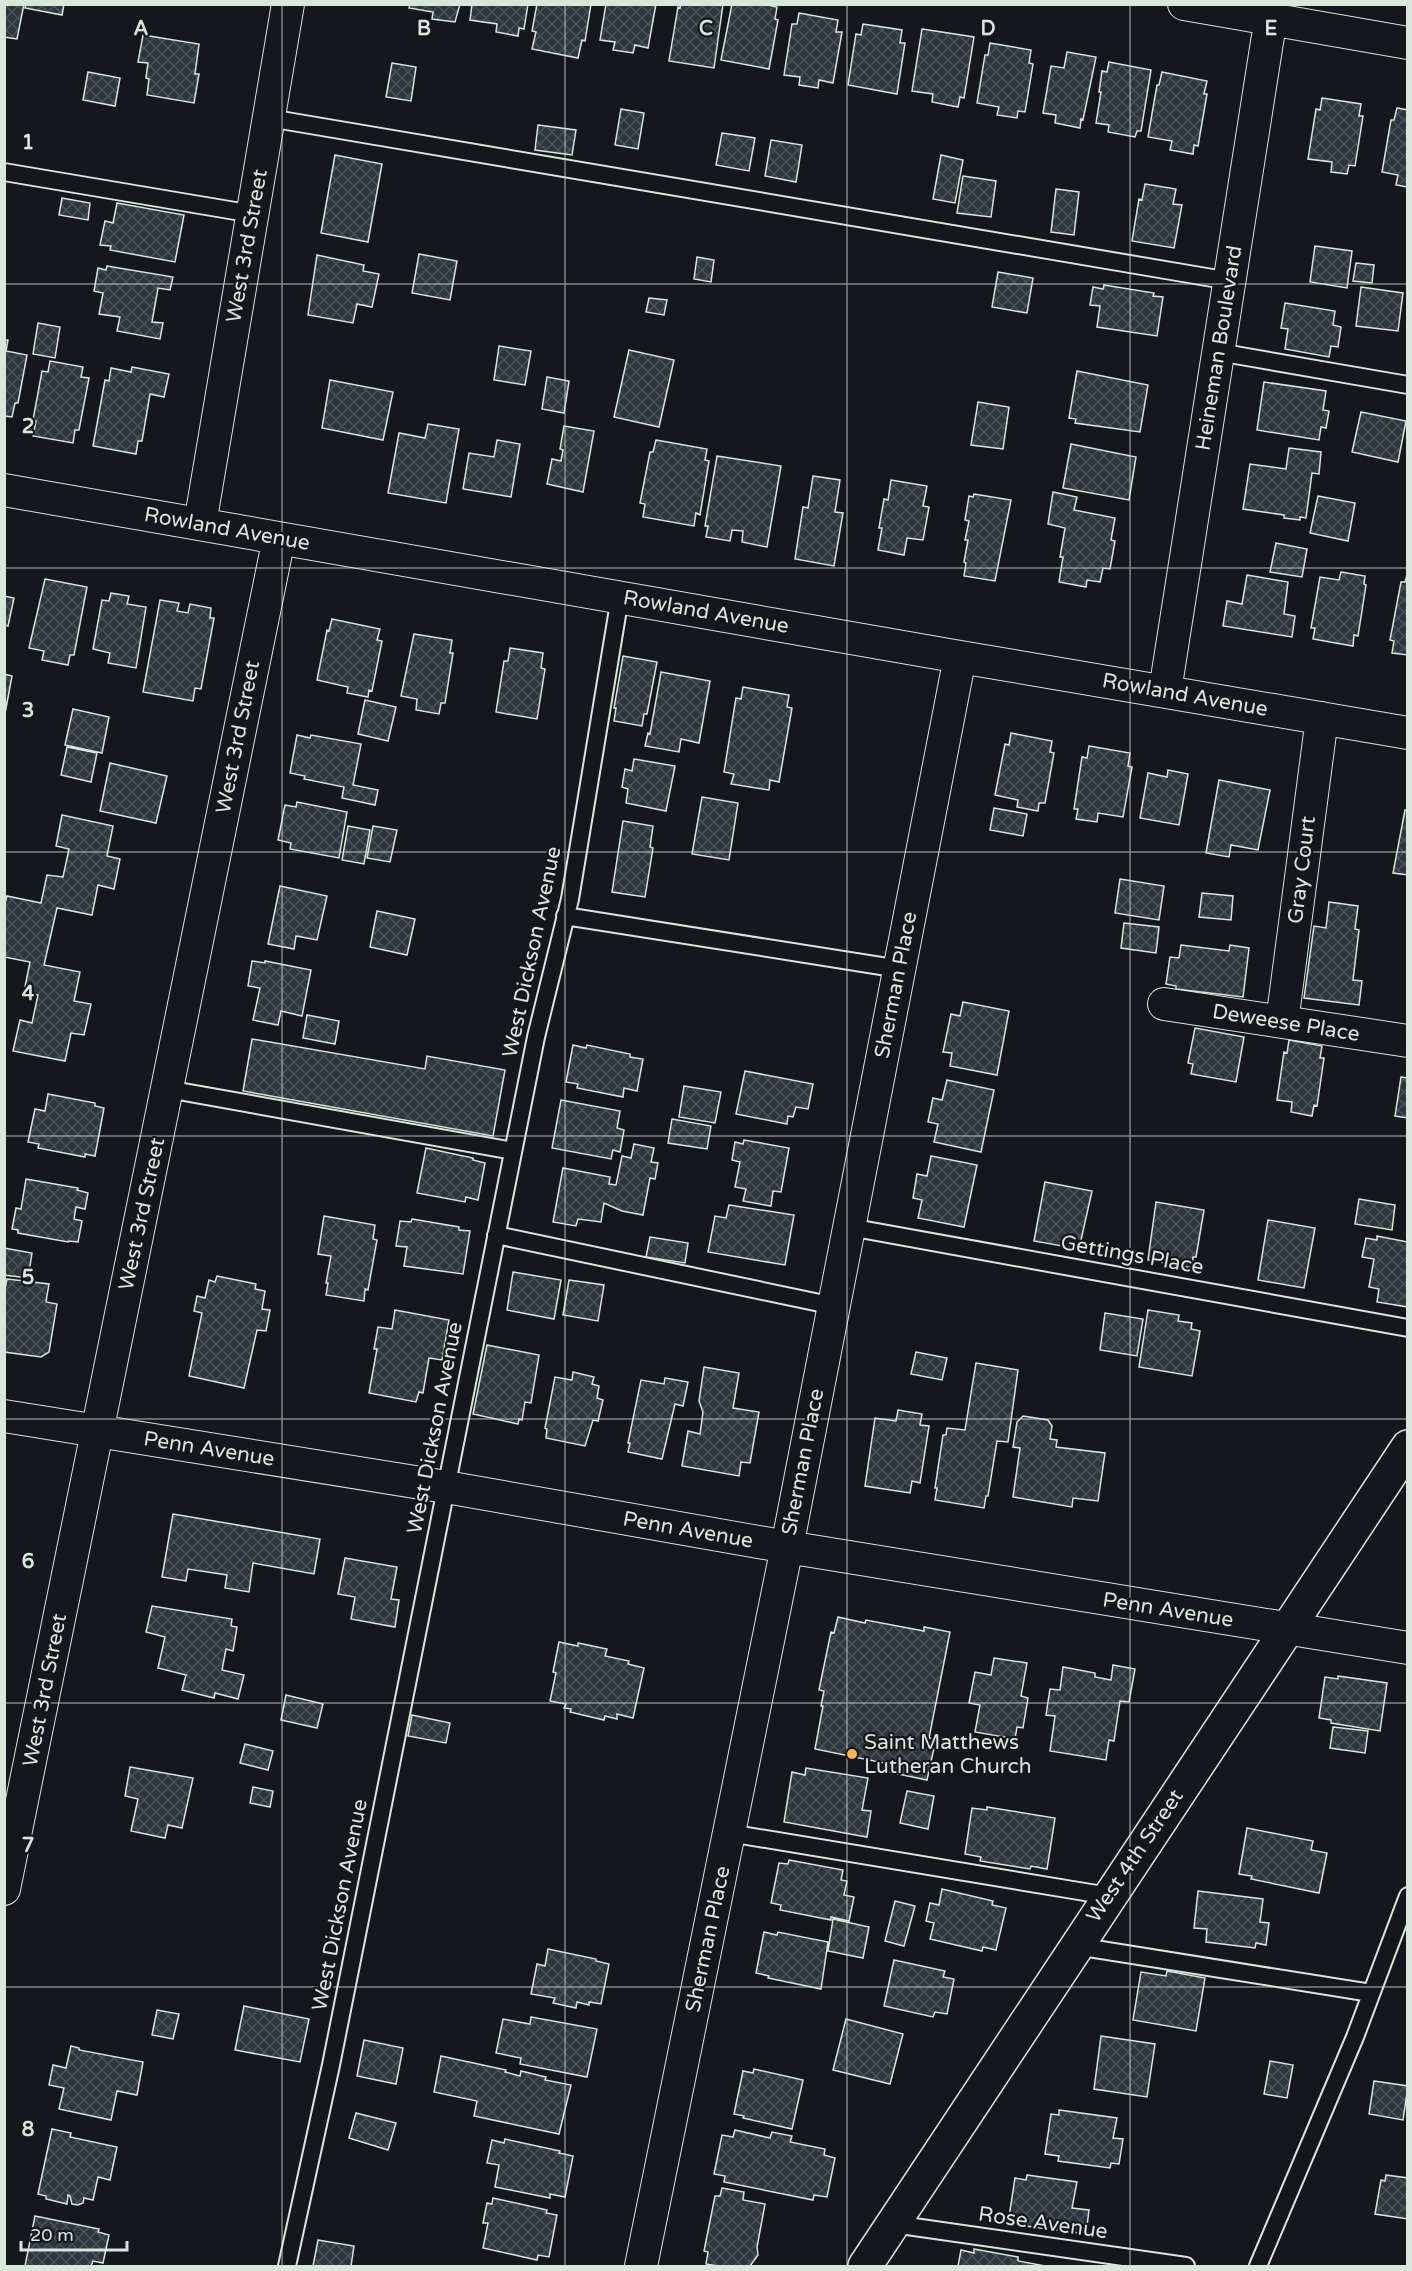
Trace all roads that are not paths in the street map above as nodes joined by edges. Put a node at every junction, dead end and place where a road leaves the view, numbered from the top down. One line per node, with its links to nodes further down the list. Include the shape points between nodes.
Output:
1 (288, 4): 5 (street, West 3rd Street)
2 (1184, 4): 3 (street)
3 (1272, 12): 4 (street); 8 (street, Heineman Boulevard)
4 (1407, 43)
5 (269, 118): 7 (street, West 3rd Street); 8 (lane)
6 (4, 172): 7 (lane)
7 (253, 214): 12 (street, West 3rd Street)
8 (1230, 281): 9 (street, Heineman Boulevard)
9 (1218, 352): 10 (lane); 16 (street, Heineman Boulevard)
10 (1407, 386)
11 (4, 490): 12 (street, Rowland Avenue)
12 (200, 524): 13 (street, Rowland Avenue)
13 (279, 538): 14 (street, Rowland Avenue); 24 (street, West 3rd Street)
14 (620, 597): 15 (street, Rowland Avenue); 19 (lane, West Dickson Avenue)
15 (960, 657): 16 (street, Rowland Avenue); 20 (street, Sherman Place)
16 (1165, 691): 17 (street, Rowland Avenue)
17 (1322, 718): 18 (street, Rowland Avenue); 22 (street, Gray Court)
18 (1407, 733)
19 (565, 916): 20 (lane); 25 (lane, West Dickson Avenue)
20 (900, 969): 26 (street, Sherman Place)
21 (1164, 1005): 22 (street, Deweese Place)
22 (1282, 1022): 23 (street, Deweese Place)
23 (1407, 1041)
24 (167, 1089): 25 (lane); 31 (street, West 3rd Street)
25 (513, 1151): 27 (lane, West Dickson Avenue)
26 (849, 1227): 28 (street, Sherman Place); 29 (lane, Gettings Place)
27 (496, 1235): 28 (lane); 33 (lane, West Dickson Avenue)
28 (834, 1306): 34 (street, Sherman Place)
29 (1407, 1328)
30 (4, 1416): 31 (street, Penn Avenue)
31 (97, 1431): 33 (street, Penn Avenue); 38 (street, West 3rd Street)
32 (1407, 1447): 35 (main road, West 4th Street)
33 (446, 1486): 34 (street, Penn Avenue); 44 (lane, West Dickson Avenue)
34 (787, 1547): 35 (street, Penn Avenue); 37 (street, Sherman Place)
35 (1286, 1630): 36 (street, Penn Avenue); 39 (main road, West 4th Street)
36 (1407, 1648)
37 (729, 1833): 39 (lane); 45 (street, Sherman Place)
38 (4, 1889)
39 (1109, 1896): 41 (main road, West 4th Street)
40 (1407, 1896): 42 (lane)
41 (1076, 1946): 42 (lane); 43 (main road, West 4th Street)
42 (1371, 1993): 48 (lane)
43 (893, 2224): 46 (main road, West 4th Street); 47 (lane, Rose Avenue)
44 (287, 2266)
45 (641, 2266)
46 (865, 2266)
47 (1186, 2266)
48 (1258, 2266)

